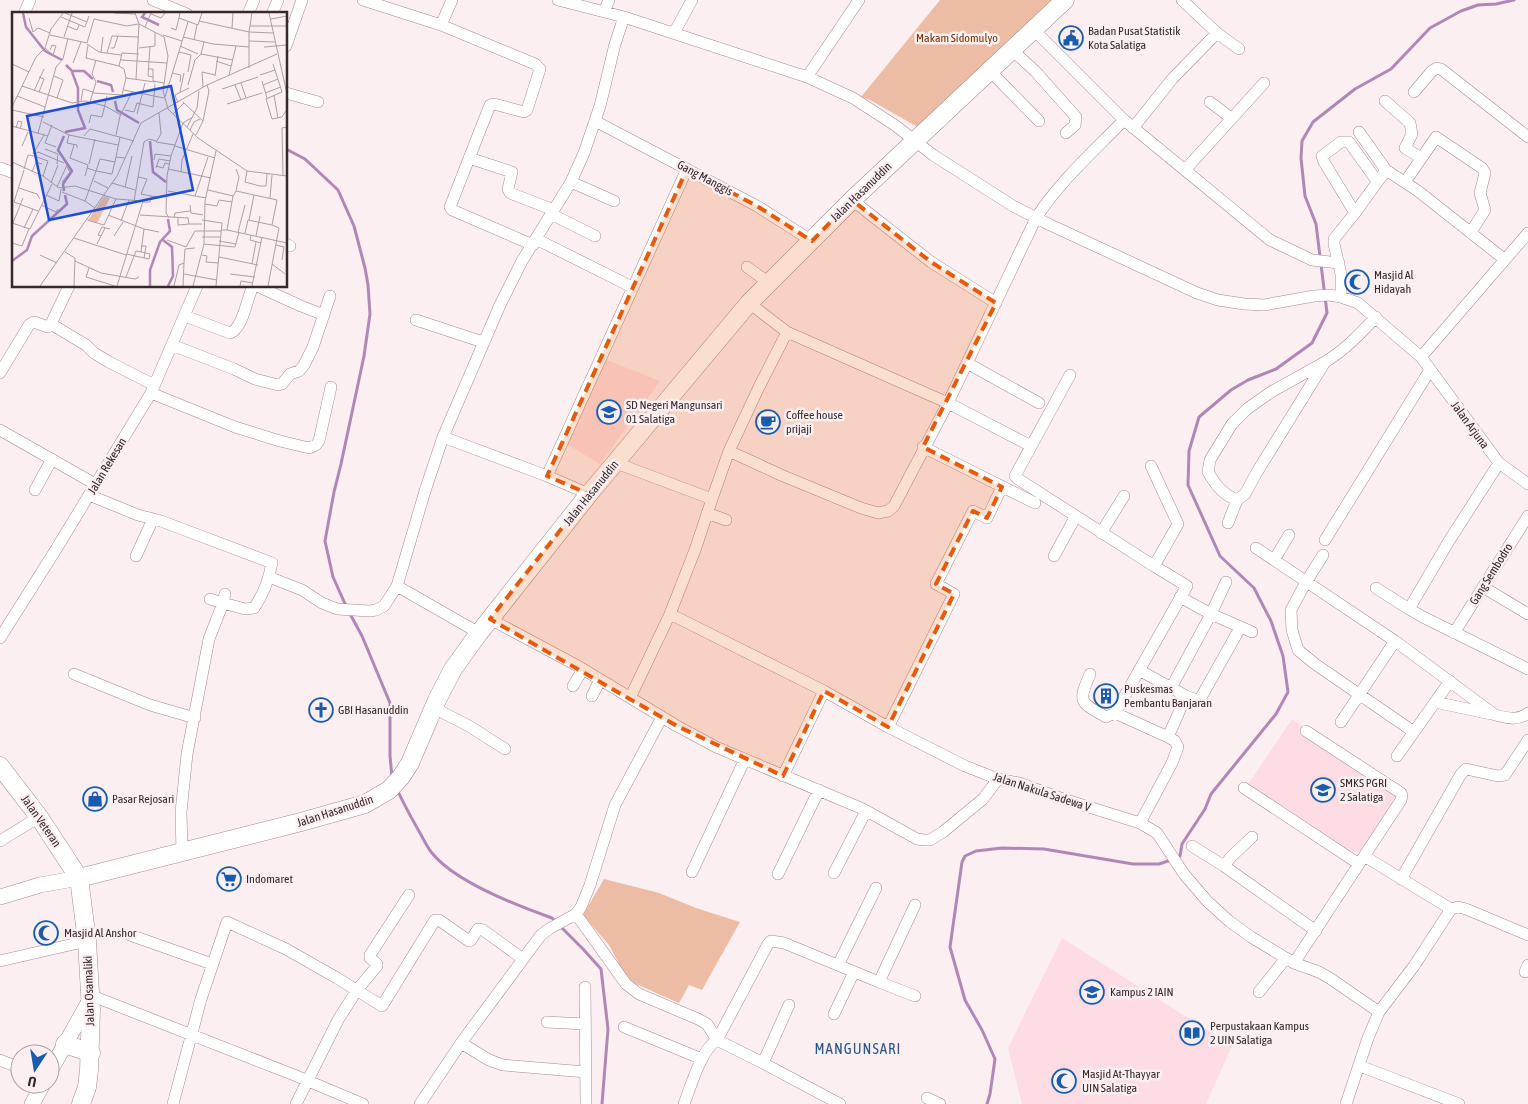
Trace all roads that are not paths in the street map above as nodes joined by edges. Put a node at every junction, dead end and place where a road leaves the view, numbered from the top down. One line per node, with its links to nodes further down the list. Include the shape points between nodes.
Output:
1 (30, 0): 15 (street)
2 (154, 0): 14 (street)
3 (254, 0): 17 (street)
4 (278, 0): 18 (street)
5 (302, 0): 25 (street)
6 (363, 0): 21 (street)
7 (452, 0): 21 (street)
8 (558, 0): 19 (street)
9 (609, 0): 19 (street)
10 (692, 0): 23 (street)
11 (858, 0): 29 (street)
12 (1065, 0): 22 (main road, Jalan Hasanuddin)
13 (1182, 0): 24 (street)
14 (169, 3): 16 (street)
15 (25, 12)
16 (184, 12)
17 (249, 12)
18 (273, 12)
19 (604, 12): 20 (street)
20 (624, 17): 23 (street); 37 (street)
21 (441, 25): 44 (street, via 535,64 540,69 524,112 490,105)
22 (1034, 30): 27 (main road, Jalan Hasanuddin); 39 (street)
23 (674, 33): 29 (street)
24 (1217, 33): 26 (street); 39 (street)
25 (288, 40)
26 (1239, 49)
27 (1012, 50): 28 (main road, Jalan Hasanuddin); 41 (street, via 1076,117 1075,125)
28 (990, 71): 38 (street); 43 (main road, Jalan Hasanuddin)
29 (807, 77): 43 (street, via 853,98)
30 (1264, 83): 36 (street)
31 (1414, 92): 42 (street, via 1432,71 1441,69)
32 (288, 93): 34 (street)
33 (1385, 101): 45 (street, via 1410,124 1412,134 1405,148)
34 (318, 102)
35 (1210, 102): 36 (street)
36 (1231, 118): 48 (street)
37 (596, 121): 47 (street, Gang Manggis); 52 (street)
38 (1039, 122)
39 (1128, 124): 48 (street); 58 (street, via 1071,174)
40 (1359, 132): 49 (street)
41 (1066, 133)
42 (1528, 137)
43 (915, 142): 54 (main road, Jalan Hasanuddin); 58 (street)
44 (469, 158): 56 (street, via 512,172 510,193); 62 (street, via 450,209)
45 (1421, 158): 53 (street); 59 (street, via 1436,137 1486,173 1480,193 1485,210)
46 (0, 168): 50 (street)
47 (687, 169): 63 (street, Gang Manggis, via 757,206); 68 (street)
48 (1184, 170): 65 (street, via 1270,240 1312,260)
49 (1386, 170): 51 (street); 53 (street)
50 (12, 172)
51 (1377, 181): 57 (street); 57 (street, via 1349,142 1341,142 1322,156)
52 (571, 182): 55 (street); 56 (street)
53 (1405, 182): 59 (street)
54 (852, 200): 63 (main road, Jalan Hasanuddin); 76 (street, via 931,262)
55 (614, 201)
56 (553, 212): 61 (street); 62 (street)
57 (1355, 213): 65 (street, via 1334,239)
58 (1036, 218): 74 (street, via 1174,283 1218,300 1264,305 1314,296); 76 (street)
59 (1470, 232): 64 (street)
60 (1528, 232): 64 (street)
61 (595, 236)
62 (535, 242): 68 (street); 83 (street, via 522,261)
63 (812, 242): 67 (main road, Jalan Hasanuddin)
64 (1504, 259): 85 (street)
65 (1339, 263): 74 (street)
66 (747, 267): 67 (street)
67 (769, 283): 75 (main road, Jalan Hasanuddin)
68 (632, 287): 104 (street)
69 (68, 288): 81 (street)
70 (196, 288): 78 (street, Jalan Rekesan)
71 (252, 288): 78 (street, via 234,332)
72 (262, 288): 77 (street)
73 (330, 296): 77 (street)
74 (1335, 296): 79 (street, Jalan Arjuna, via 1358,303)
75 (749, 303): 82 (street); 101 (main road, Jalan Hasanuddin)
76 (996, 303): 87 (street)
77 (324, 315): 84 (street, via 304,365 278,386)
78 (185, 316): 84 (street, Jalan Rekesan)
79 (1376, 317): 85 (street, Jalan Arjuna); 86 (street, via 1338,354)
80 (416, 320): 83 (street)
81 (51, 324): 89 (street, via 48,327 34,322 29,325); 92 (street)
82 (787, 332): 93 (street); 99 (street)
83 (483, 342): 96 (street)
84 (172, 345): 92 (street, Jalan Rekesan)
85 (1420, 357): 88 (street, Jalan Arjuna)
86 (1325, 362): 113 (street, via 1245,494); 113 (street, via 1271,392 1232,424 1210,460 1208,472 1216,486)
87 (968, 363): 93 (street); 94 (street)
88 (1430, 370): 102 (street, Jalan Arjuna); 123 (street)
89 (0, 373)
90 (1070, 375): 97 (street)
91 (331, 387): 92 (street, via 319,441 309,448 235,427)
92 (152, 389): 105 (street, Jalan Rekesan)
93 (948, 403): 97 (street); 98 (street)
94 (1039, 403)
95 (0, 430): 100 (street)
96 (443, 437): 104 (street); 133 (street)
97 (1031, 446): 116 (street, via 1015,476)
98 (924, 447): 99 (street, via 894,506 878,514); 107 (street)
99 (730, 451): 112 (street)
100 (52, 459): 105 (street); 108 (street)
101 (616, 463): 109 (main road, Jalan Hasanuddin); 112 (street)
102 (1499, 463): 106 (street, Jalan Arjuna); 139 (street)
103 (1151, 466): 129 (street, via 1178,524)
104 (547, 476): 109 (street)
105 (96, 484): 110 (street, Jalan Rekesan)
106 (1528, 484)
107 (1002, 487): 114 (street); 172 (street, via 987,518 973,511 936,584 954,594)
108 (35, 490)
109 (590, 494): 143 (main road, Jalan Hasanuddin)
110 (90, 495): 118 (street); 148 (street, Jalan Rekesan)
111 (1124, 496): 121 (street)
112 (712, 499): 115 (street)
113 (1237, 500): 120 (street)
114 (1035, 503)
115 (707, 513): 119 (street); 140 (street)
116 (1076, 516): 121 (street); 127 (street)
117 (1528, 516): 134 (street, Gang Sembodro)
118 (153, 519): 126 (street); 130 (street, via 272,562)
119 (726, 520)
120 (1228, 523)
121 (1101, 533): 129 (street)
122 (1289, 535): 128 (street)
123 (1325, 540)
124 (1256, 548): 128 (street)
125 (1323, 555): 132 (street)
126 (136, 556)
127 (1054, 556)
128 (1274, 560): 132 (street)
129 (1154, 566): 136 (street, via 1187,586)
130 (269, 577): 133 (street, via 337,609 370,611 384,606); 137 (street, via 254,608 245,609)
131 (1226, 582): 141 (street)
132 (1306, 582): 149 (street); 160 (street, via 1291,610 1298,650)
133 (397, 586): 146 (street)
134 (1483, 587): 142 (street); 147 (street, Gang Sembodro)
135 (1376, 588): 139 (street)
136 (1180, 597): 141 (street); 152 (street)
137 (224, 598): 138 (street); 170 (street, via 209,639)
138 (210, 599)
139 (1409, 609): 147 (street)
140 (670, 614): 159 (street, Jalan Nakula Sadewa V); 163 (street)
141 (1211, 614): 144 (street); 158 (street)
142 (1528, 614)
143 (490, 619): 146 (main road, Jalan Hasanuddin); 150 (street)
144 (1240, 628): 145 (street); 162 (street, via 1201,700)
145 (1252, 632)
146 (480, 633): 165 (main road, Jalan Hasanuddin, via 454,669)
147 (1454, 633): 151 (street)
148 (0, 638)
149 (1396, 641): 156 (street); 160 (street)
150 (583, 669): 155 (street); 157 (street)
151 (1528, 669)
152 (1138, 670): 158 (street); 166 (street)
153 (74, 674): 170 (street, via 150,705)
154 (1090, 674): 166 (street, via 1083,691 1084,704 1106,717)
155 (600, 680): 161 (street); 163 (street)
156 (1450, 681): 164 (street); 168 (street)
157 (573, 686)
158 (1172, 688): 162 (street)
159 (824, 691): 172 (street, Jalan Nakula Sadewa V); 183 (street)
160 (1360, 694): 171 (street); 174 (street)
161 (592, 696)
162 (1186, 696): 175 (street)
163 (630, 698): 169 (street)
164 (1435, 702): 168 (street); 174 (street)
165 (434, 708): 177 (street); 193 (main road, Jalan Hasanuddin, via 401,777 389,790 365,804)
166 (1115, 713): 175 (street)
167 (1528, 713): 168 (street, via 1518,718)
168 (1495, 715)
169 (662, 717): 180 (street); 206 (street, via 615,805 585,900)
170 (195, 718): 193 (street, via 187,754 181,812)
171 (1341, 722)
172 (888, 727): 184 (street, Jalan Nakula Sadewa V)
173 (1306, 731): 194 (street, via 1402,795)
174 (1414, 732): 178 (street)
175 (1168, 738): 189 (street, via 1178,747)
176 (1528, 740): 179 (street)
177 (505, 749)
178 (1397, 756)
179 (1517, 758): 181 (street); 200 (street, via 1505,775 1466,769 1461,774)
180 (745, 759): 183 (street); 196 (street)
181 (1528, 764)
182 (0, 766): 188 (main road, Jalan Veteran)
183 (783, 776): 186 (street)
184 (998, 779): 187 (street, via 983,799 930,840 917,839); 189 (street, Jalan Nakula Sadewa V)
185 (1244, 788): 194 (street)
186 (819, 790): 187 (street); 198 (street)
187 (866, 811): 197 (street)
188 (39, 817): 191 (street); 199 (main road, Jalan Veteran)
189 (1140, 823): 212 (street, Jalan Nakula Sadewa V, via 1157,833 1207,901 1251,937)
190 (1252, 837): 195 (street)
191 (0, 841)
192 (1192, 846): 195 (street)
193 (182, 852): 199 (main road, Jalan Hasanuddin)
194 (1362, 860): 200 (street); 207 (street)
195 (1224, 866): 207 (street)
196 (692, 872)
197 (834, 873)
198 (778, 874)
199 (79, 878): 203 (street); 210 (main road, Jalan Osamaliki)
200 (1401, 879): 205 (street)
201 (876, 888): 215 (street)
202 (409, 895): 219 (street, via 370,955 376,966)
203 (0, 897)
204 (915, 905): 217 (street)
205 (1451, 909): 209 (street, via 1466,909); 224 (street)
206 (576, 914): 211 (street, via 549,929); 230 (street, via 626,984 639,994 707,1024)
207 (1316, 931): 212 (street)
208 (130, 935): 214 (street)
209 (1528, 935)
210 (87, 941): 213 (street); 222 (main road, Jalan Osamaliki)
211 (523, 959): 219 (street, via 482,930 478,929 469,941 440,920 435,920 384,1006); 231 (street)
212 (1290, 960): 220 (street); 224 (street, Jalan Nakula Sadewa V, via 1331,979)
213 (0, 961)
214 (212, 964): 219 (street, via 227,922 286,949); 229 (street)
215 (838, 965): 216 (street); 230 (street, via 784,943 771,941)
216 (854, 972): 217 (street); 225 (street)
217 (879, 982): 221 (street)
218 (585, 987): 227 (street)
219 (356, 990): 239 (street)
220 (1259, 992)
221 (914, 996)
222 (90, 998): 229 (street); 232 (street); 234 (main road, Jalan Osamaliki)
223 (789, 1005): 236 (street)
224 (1379, 1012): 237 (street)
225 (834, 1014)
226 (547, 1022): 227 (street)
227 (585, 1024): 238 (street)
228 (624, 1027): 235 (street)
229 (191, 1035): 239 (street); 243 (street)
230 (717, 1040): 235 (street); 236 (street)
231 (461, 1043): 238 (street, via 503,1065); 246 (street)
232 (65, 1044): 233 (street); 234 (main road)
233 (60, 1053)
234 (91, 1053): 242 (main road, Jalan Osamaliki)
235 (702, 1059): 241 (street)
236 (763, 1062): 248 (street)
237 (1360, 1066): 250 (street); 251 (street)
238 (586, 1072): 247 (street)
239 (307, 1080): 244 (street); 245 (street)
240 (927, 1098): 249 (street)
241 (686, 1103)
242 (81, 1104)
243 (173, 1104)
244 (296, 1104)
245 (363, 1104)
246 (420, 1104)
247 (586, 1104)
248 (840, 1104)
249 (940, 1104)
250 (1346, 1104)
251 (1459, 1104)

